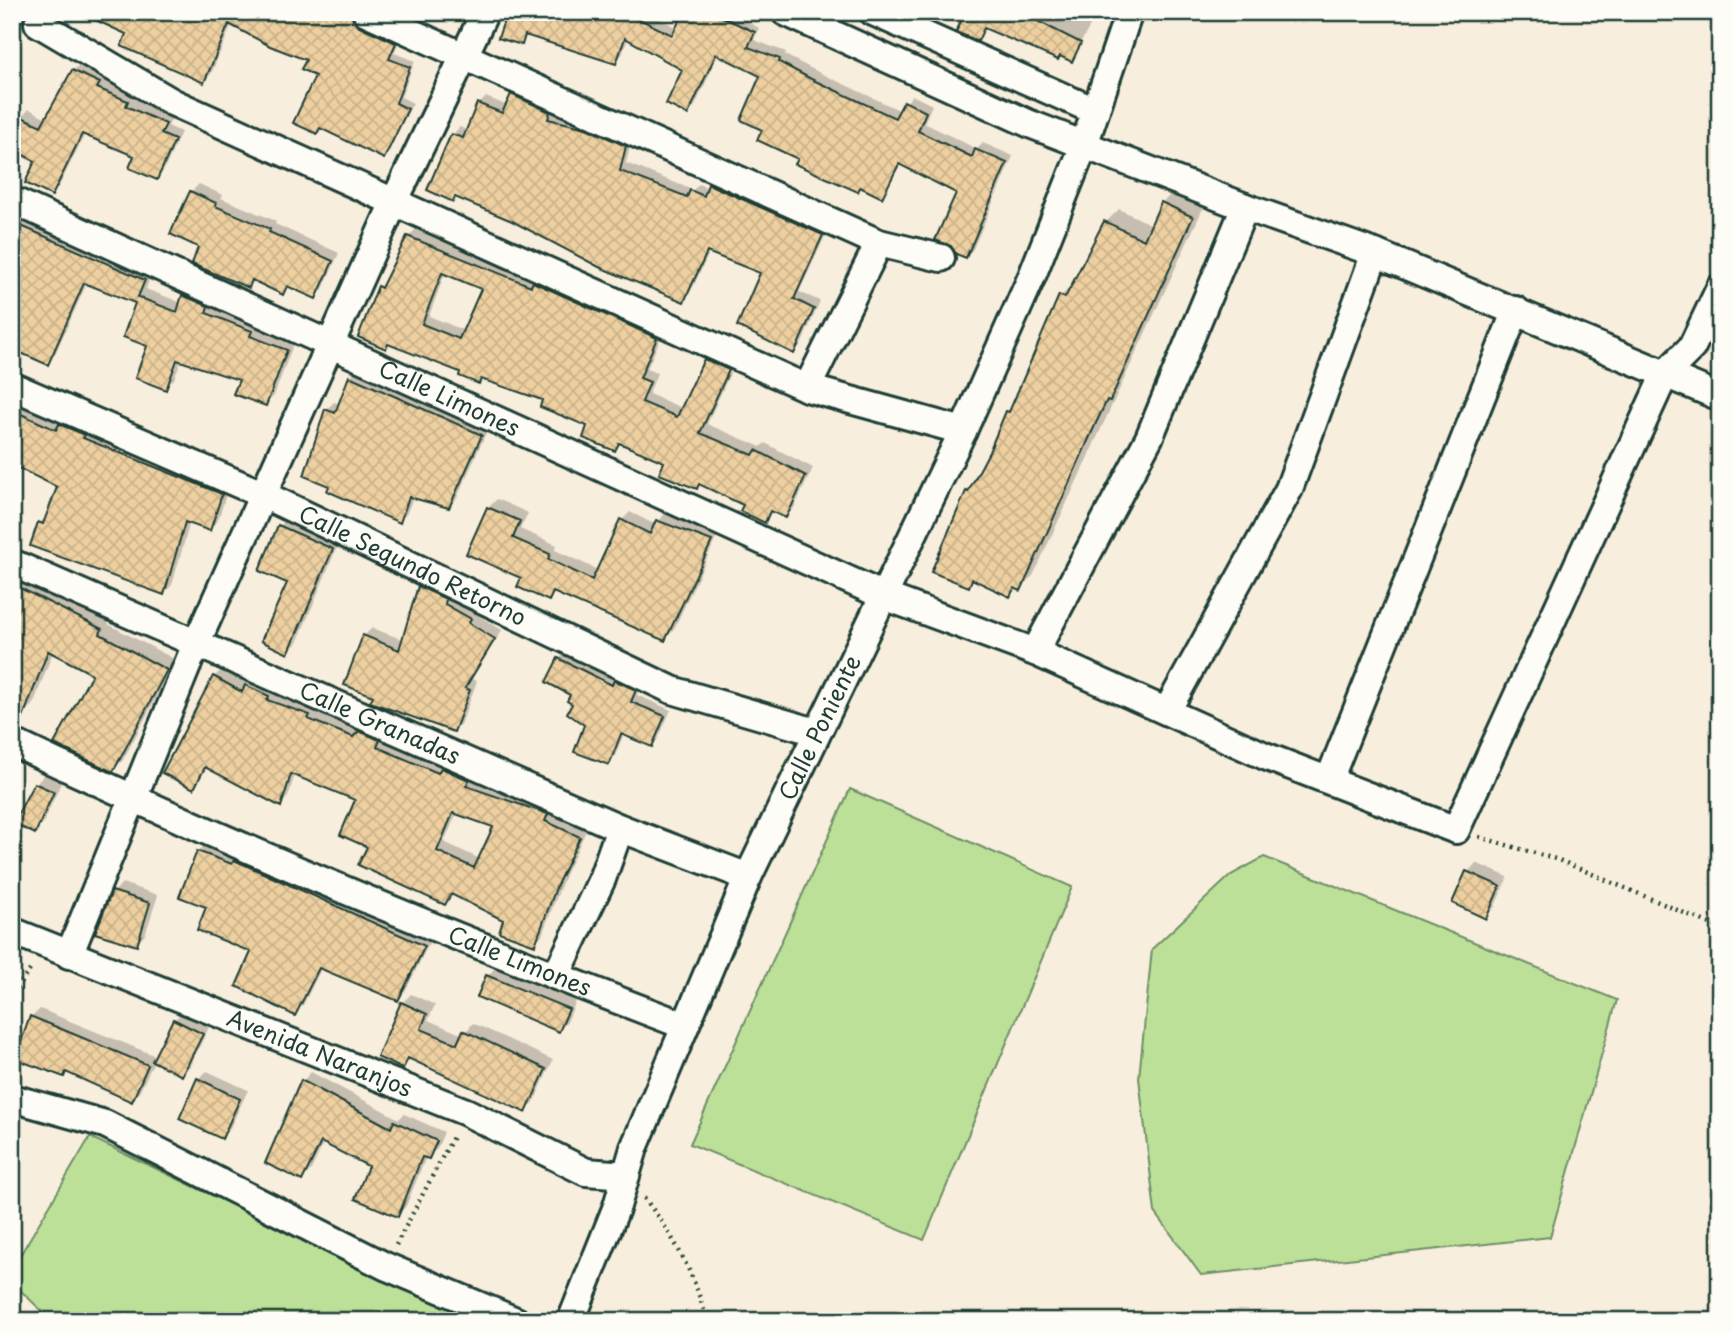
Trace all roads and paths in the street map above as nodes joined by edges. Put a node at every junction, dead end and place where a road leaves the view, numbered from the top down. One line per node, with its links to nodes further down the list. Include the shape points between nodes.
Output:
1 (366, 12): 7 (street)
2 (485, 12): 7 (street)
3 (785, 12): 8 (street)
4 (873, 12): 8 (street)
5 (1129, 12): 8 (street, Calle Poniente)
6 (38, 23): 10 (street, via 172,102)
7 (462, 56): 10 (street); 12 (street)
8 (1089, 129): 11 (street); 22 (street, Calle Poniente, via 1032,276)
9 (12, 200): 17 (street, Calle Limones)
10 (395, 200): 17 (street); 20 (street)
11 (1245, 207): 13 (street); 27 (street, via 1149,438)
12 (879, 243): 14 (street); 20 (street)
13 (1375, 253): 16 (street); 28 (street, via 1290,489)
14 (941, 258)
15 (1720, 288): 18 (street, via 1692,347)
16 (1516, 310): 18 (street); 31 (street)
17 (332, 345): 23 (street); 25 (street, Calle Limones)
18 (1665, 374): 21 (street); 34 (street)
19 (12, 386): 23 (street, Calle Segundo Retorno)
20 (807, 388): 22 (street)
21 (1720, 397)
22 (963, 431): 25 (street, Calle Poniente)
23 (264, 495): 26 (street); 29 (street, Calle Segundo Retorno, via 672,690)
24 (12, 563): 26 (street, Calle Granadas)
25 (884, 596): 27 (street, Calle Limones); 29 (street, Calle Poniente)
26 (196, 644): 32 (street); 33 (street, Calle Granadas)
27 (1035, 652): 28 (street, Calle Limones)
28 (1167, 711): 31 (street, Calle Limones)
29 (816, 733): 35 (street, Calle Poniente)
30 (12, 742): 32 (street, Calle Limones)
31 (1329, 780): 34 (street, Calle Limones)
32 (132, 799): 38 (street); 39 (street, Calle Limones)
33 (620, 828): 35 (street, Calle Granadas); 39 (street, via 602,879)
34 (1456, 830): 36 (path, via 1559,860)
35 (748, 877): 40 (street, Calle Poniente)
36 (1720, 928)
37 (12, 931): 38 (street, Avenida Naranjos)
38 (69, 955): 42 (street, Avenida Naranjos)
39 (556, 976): 40 (street, Calle Limones)
40 (683, 1025): 43 (street, Calle Poniente)
41 (12, 1098): 44 (street, via 105,1124)
42 (466, 1112): 43 (street, Avenida Naranjos, via 586,1172); 44 (path)
43 (626, 1175): 46 (street, Calle Poniente); 47 (path, via 659,1217 696,1282)
44 (385, 1266): 45 (street)
45 (516, 1321)
46 (571, 1321)
47 (707, 1321)

